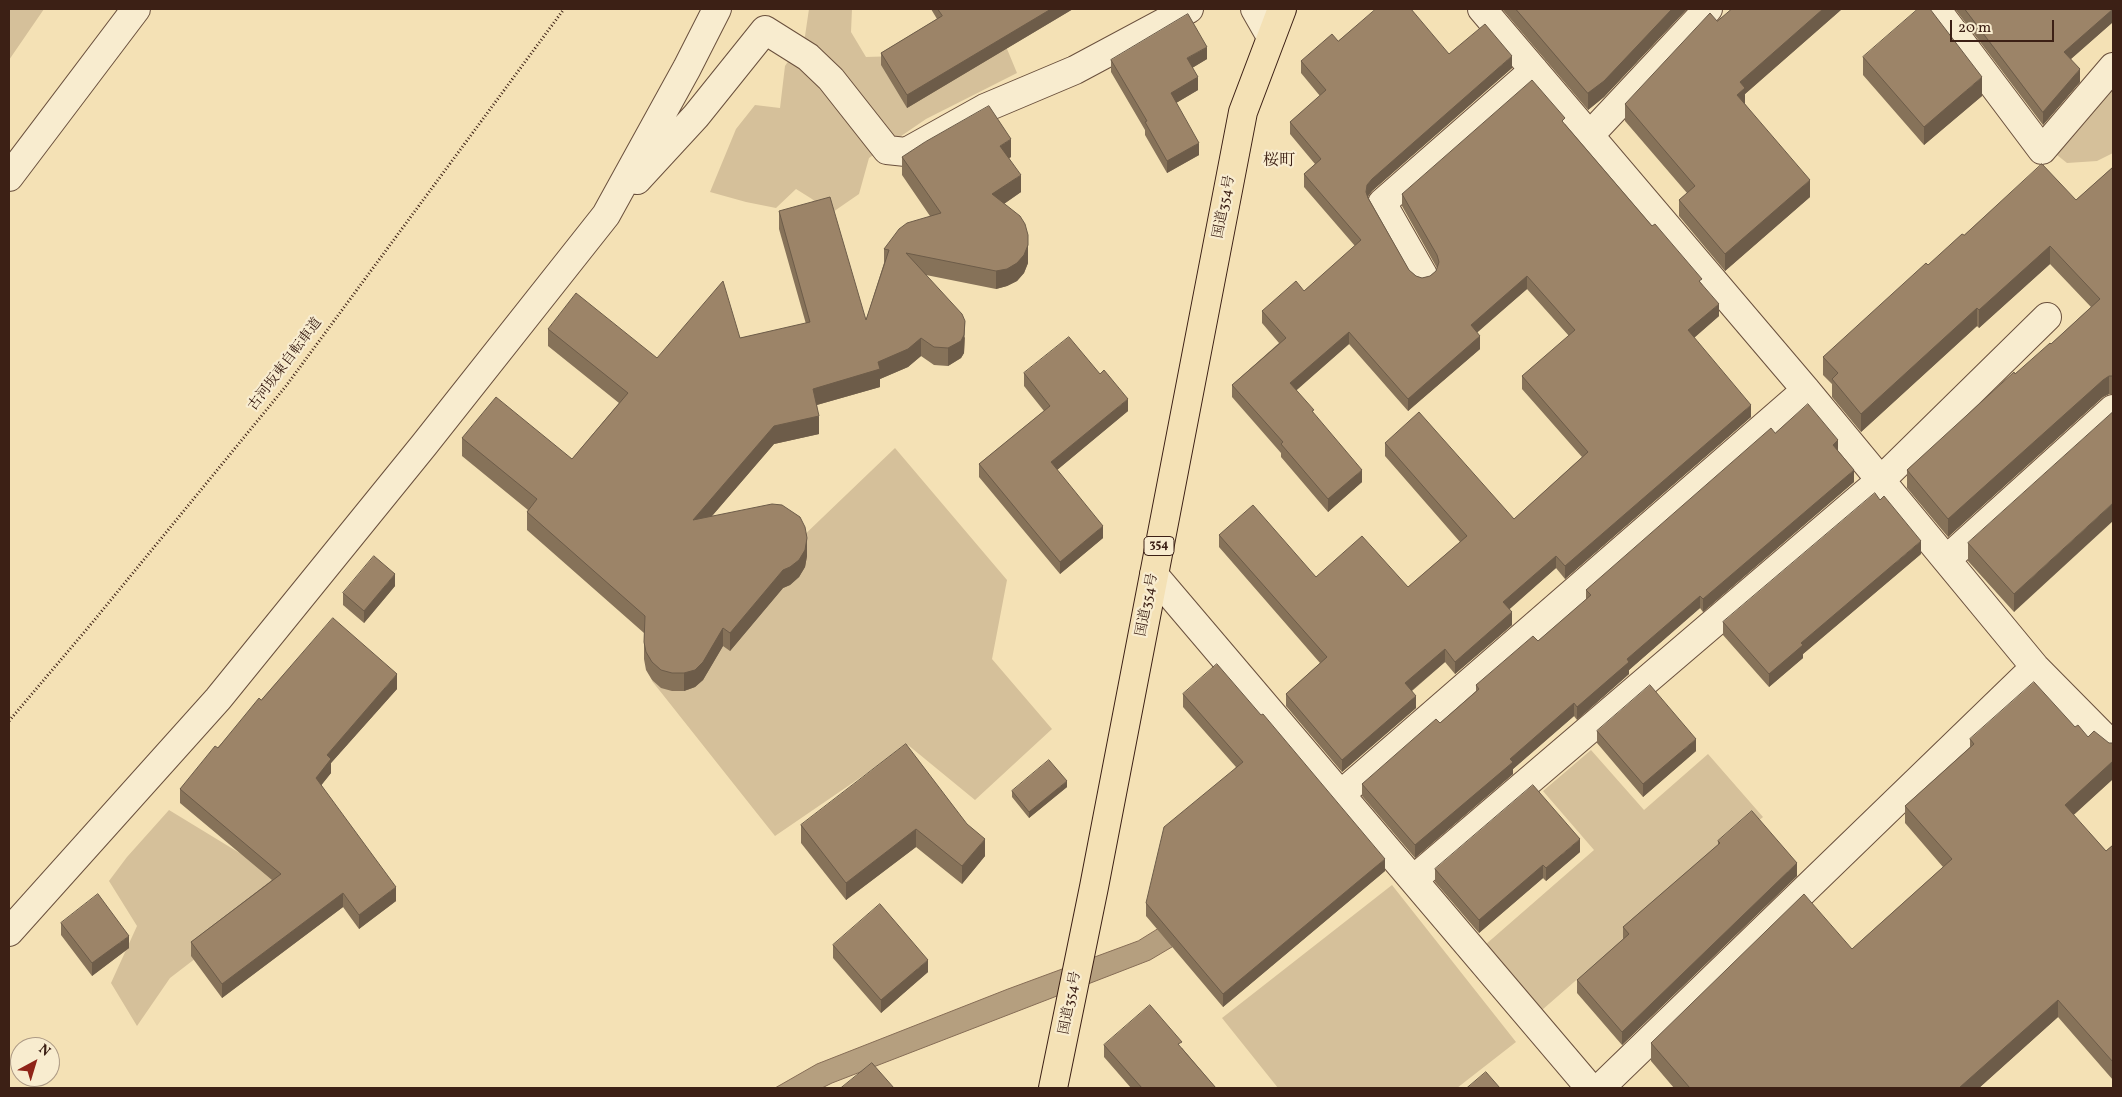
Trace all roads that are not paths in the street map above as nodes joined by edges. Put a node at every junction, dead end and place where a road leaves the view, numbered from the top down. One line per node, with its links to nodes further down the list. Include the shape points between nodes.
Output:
1 (136, 9): 13 (street)
2 (717, 9): 14 (street)
3 (1189, 9): 14 (street, via 1075,70 985,108 906,152 887,150 831,79 808,57 765,30 696,116)
4 (1255, 9): 9 (street)
5 (1282, 9): 9 (highway, 国道354号 / 354)
6 (1482, 9): 11 (street)
7 (1708, 9): 12 (street)
8 (1936, 9): 10 (street, via 2042,150)
9 (1271, 37): 21 (highway, 国道354号 / 354, via 1243,112)
10 (2113, 67)
11 (1534, 70): 12 (street); 15 (street, via 1382,203)
12 (1590, 136): 17 (street)
13 (9, 177)
14 (606, 215): 26 (street, via 218,699)
15 (1423, 275)
16 (2047, 317): 19 (street)
17 (1806, 390): 19 (street); 24 (street)
18 (2113, 409): 20 (street)
19 (1880, 480): 20 (street); 25 (street)
20 (1946, 560): 22 (street)
21 (1154, 575): 24 (street); 27 (highway, 国道354号 / 354)
22 (2035, 667): 23 (street); 29 (street)
23 (2109, 733)
24 (1340, 795): 25 (street)
25 (1414, 880): 28 (street)
26 (9, 932)
27 (1054, 1088)
28 (1590, 1088)
29 (1600, 1088)

